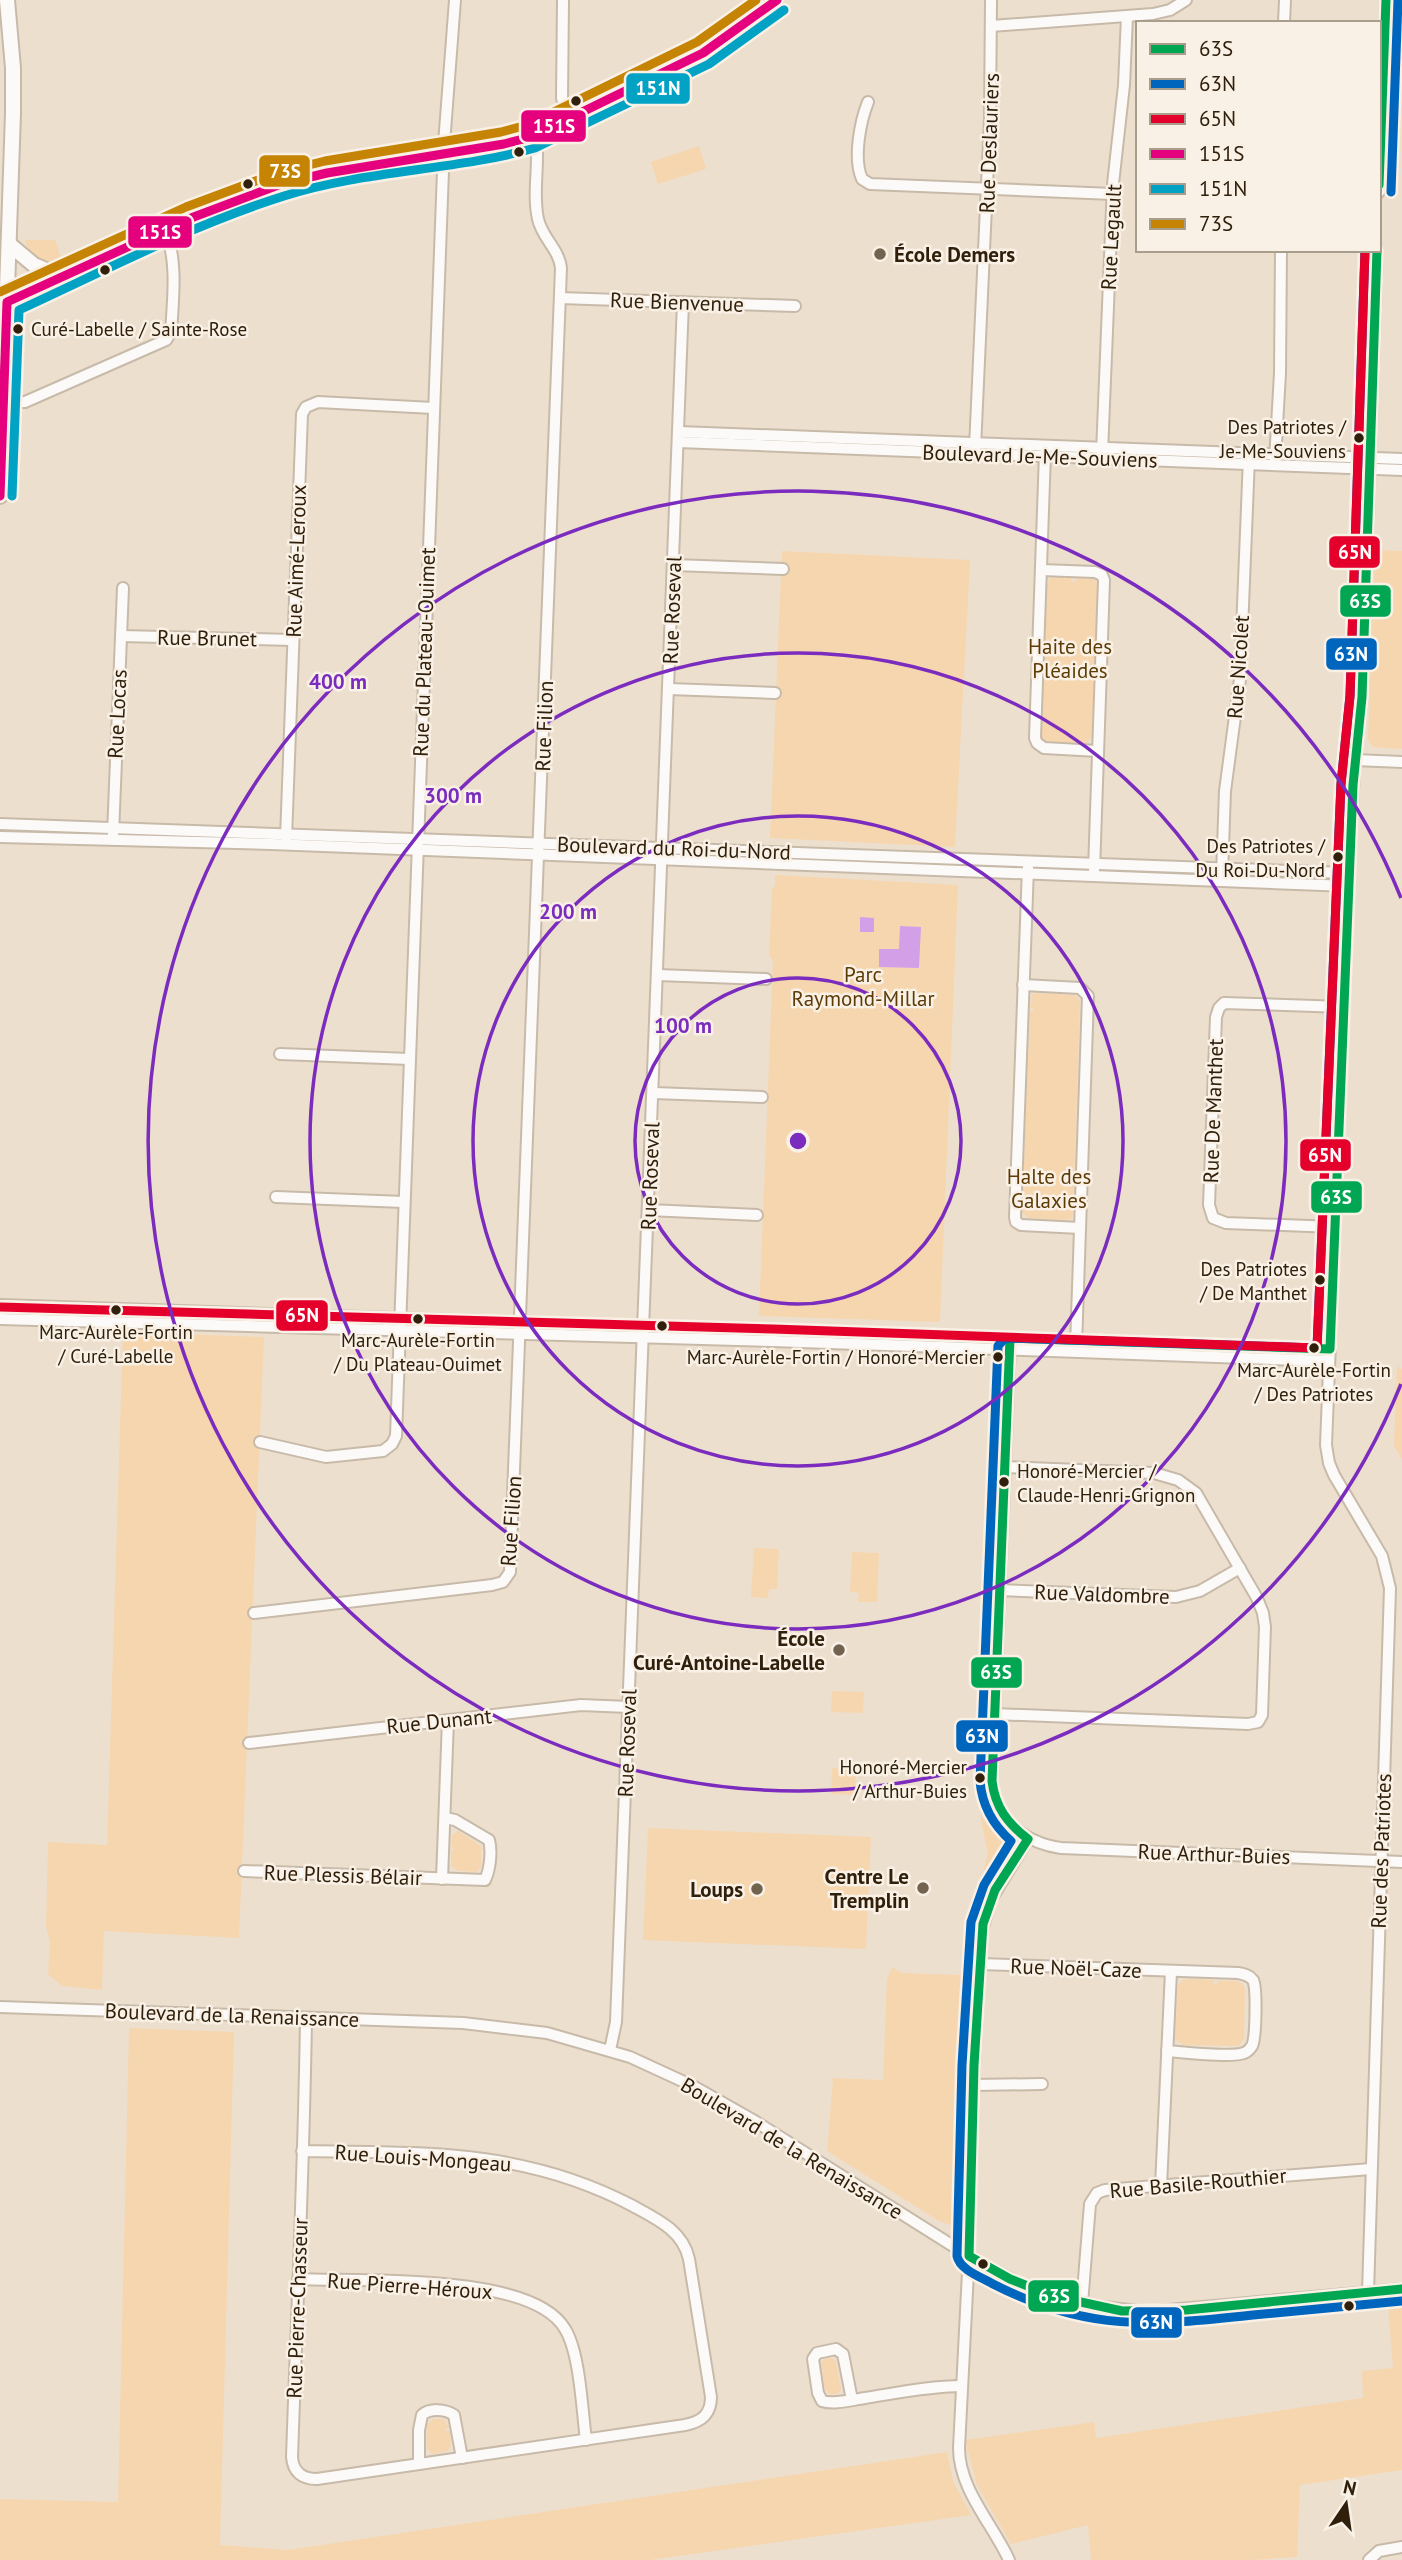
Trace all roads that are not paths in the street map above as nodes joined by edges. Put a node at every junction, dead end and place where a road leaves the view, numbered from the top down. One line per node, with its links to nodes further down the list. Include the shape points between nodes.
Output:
1 (8, 0): 20 (main road, via 13,98)
2 (455, 0): 16 (street, Rue du Plateau-Ouimet)
3 (564, 0): 13 (street, via 562,98)
4 (777, 0): 13 (street, via 703,53)
5 (991, 0): 11 (street, Rue Deslauriers)
6 (1186, 0): 9 (street, via 1165,12)
7 (1285, 0): 10 (street)
8 (1386, 0): 15 (street)
9 (1127, 16): 11 (street); 18 (street, Rue Legault)
10 (1284, 21)
11 (992, 26): 17 (street, Rue Deslauriers)
12 (868, 102): 17 (street, via 860,123 859,164 867,183)
13 (568, 120): 14 (street)
14 (536, 135): 16 (street); 24 (street, Rue Filion, via 537,215 559,259)
15 (1381, 137)
16 (443, 153): 19 (street, via 295,180); 29 (street, Rue du Plateau-Ouimet)
17 (988, 190): 18 (street); 31 (street, Rue Deslauriers)
18 (1113, 194): 33 (street, Rue Legault)
19 (165, 230): 23 (street); 28 (street, via 172,255 171,328 166,340 25,402)
20 (9, 244): 23 (main road, via 34,265); 26 (main road)
21 (1280, 252): 36 (street)
22 (1377, 252): 37 (street, Rue des Patriotes)
23 (62, 277): 26 (street)
24 (560, 298): 25 (street, Rue Bienvenue); 57 (street, Rue Filion)
25 (683, 302): 27 (street, Rue Bienvenue); 30 (street, Rue Roseval)
26 (4, 304): 28 (main road)
27 (795, 306)
28 (3, 402): 39 (main road)
29 (433, 408): 45 (street, Rue Aimé-Leroux, via 322,402 304,411); 56 (street, Rue du Plateau-Ouimet)
30 (678, 437): 31 (street, Boulevard Je-Me-Souviens); 40 (street, Rue Roseval)
31 (975, 448): 32 (street, Boulevard Je-Me-Souviens)
32 (1045, 451): 33 (street, Boulevard Je-Me-Souviens); 42 (street)
33 (1102, 453): 34 (street, Boulevard Je-Me-Souviens)
34 (1249, 459): 36 (street, Boulevard Je-Me-Souviens); 62 (street, Rue Nicolet, via 1240,679 1224,800)
35 (1402, 459): 37 (street, Boulevard Je-Me-Souviens)
36 (1275, 460): 37 (street, Boulevard Je-Me-Souviens)
37 (1370, 464): 38 (street, Boulevard Je-Me-Souviens); 49 (street, Rue des Patriotes, via 1362,698)
38 (1402, 470)
39 (0, 496)
40 (674, 565): 41 (street); 46 (street, Rue Roseval)
41 (783, 569)
42 (1041, 570): 48 (street, via 1035,741 1044,748); 48 (street, via 1095,572 1104,580)
43 (123, 587): 44 (street, Rue Locas)
44 (121, 636): 45 (street, Rue Brunet); 52 (street, Rue Locas)
45 (293, 640): 54 (street, Rue Aimé-Leroux)
46 (669, 689): 47 (street); 58 (street, Rue Roseval)
47 (775, 693)
48 (1098, 751): 60 (street)
49 (1355, 760): 50 (street); 61 (street, Rue des Patriotes)
50 (1402, 762)
51 (0, 824): 52 (street, Boulevard du Roi-du-Nord)
52 (113, 827): 54 (street, Boulevard du Roi-du-Nord); 55 (street, Rue Locas)
53 (0, 837): 55 (street, Boulevard du Roi-du-Nord)
54 (286, 839): 55 (street, Boulevard du Roi-du-Nord); 56 (street, Boulevard du Roi-du-Nord)
55 (112, 840)
56 (417, 844): 57 (street, Boulevard du Roi-du-Nord); 69 (street, Rue du Plateau-Ouimet)
57 (539, 849): 58 (street, Boulevard du Roi-du-Nord); 81 (street, Rue Filion)
58 (662, 853): 59 (street, Boulevard du Roi-du-Nord); 64 (street, Rue Roseval)
59 (1028, 868): 60 (street, Boulevard du Roi-du-Nord); 66 (street)
60 (1093, 870): 62 (street, Boulevard du Roi-du-Nord)
61 (1348, 873): 62 (street, Boulevard du Roi-du-Nord); 63 (street, Rue des Patriotes)
62 (1222, 875): 63 (street, Boulevard du Roi-du-Nord)
63 (1348, 886): 67 (street, Rue des Patriotes)
64 (658, 975): 65 (street); 70 (street, Rue Roseval)
65 (766, 979)
66 (1023, 985): 77 (street, via 1077,988 1088,996); 77 (street, via 1014,1217 1024,1226)
67 (1344, 1007): 76 (street, Rue des Patriotes); 76 (street, Rue De Manthet, via 1224,1003 1216,1017 1214,1059 1209,1205 1213,1218 1222,1223)
68 (280, 1054): 69 (street)
69 (410, 1059): 73 (street, Rue du Plateau-Ouimet)
70 (654, 1093): 71 (street); 74 (street, Rue Roseval)
71 (762, 1097)
72 (276, 1197): 73 (street)
73 (404, 1202): 79 (street, Rue du Plateau-Ouimet)
74 (649, 1210): 75 (street); 83 (street, Rue Roseval)
75 (757, 1215)
76 (1335, 1227): 88 (street, Rue des Patriotes)
77 (1080, 1228): 85 (street)
78 (0, 1305): 79 (street)
79 (401, 1318): 81 (street); 82 (street, Rue du Plateau-Ouimet)
80 (0, 1319): 82 (street)
81 (520, 1328): 82 (street); 83 (street); 93 (street, Rue Filion, via 507,1578 482,1587)
82 (400, 1331): 89 (street, via 396,1436 386,1449 326,1457)
83 (644, 1332): 84 (street); 86 (street); 94 (street, Rue Roseval)
84 (1010, 1338): 85 (street); 86 (street)
85 (1076, 1340): 87 (street); 88 (street)
86 (1010, 1350): 87 (street); 90 (street)
87 (1076, 1352): 88 (street)
88 (1329, 1355): 100 (street, Rue des Patriotes, via 1329,1463 1381,1556 1390,1588)
89 (260, 1442)
90 (1004, 1467): 91 (street, via 1149,1472 1173,1478 1200,1498); 92 (street)
91 (1240, 1568): 92 (street, Rue Valdombre, via 1205,1589 1176,1597); 95 (street, via 1265,1621 1262,1715 1258,1722)
92 (999, 1590): 95 (street)
93 (254, 1613)
94 (629, 1707): 96 (street, Rue Dunant, via 585,1704); 108 (street, Rue Roseval, via 616,2022)
95 (994, 1714): 99 (street, via 994,1796 1005,1818)
96 (448, 1720): 97 (street, Rue Dunant); 98 (street, Rue Plessis Bélair)
97 (249, 1742)
98 (445, 1818): 103 (street, Rue Plessis Bélair); 103 (street, Rue Plessis Bélair, via 484,1836 490,1848 485,1880)
99 (1028, 1839): 100 (street, Rue Arthur-Buies, via 1060,1848); 104 (street, via 988,1907)
100 (1380, 1861): 101 (street, Rue Arthur-Buies); 113 (street, Rue des Patriotes)
101 (1402, 1862)
102 (244, 1871): 103 (street, Rue Plessis Bélair)
103 (442, 1879)
104 (981, 1964): 105 (street, Rue Noël-Caze); 111 (street)
105 (1171, 1971): 109 (street, Rue Noël-Caze); 109 (street, Rue Noël-Caze, via 1250,1977 1255,1989 1254,2037 1251,2048 1240,2054)
106 (0, 2007): 107 (street, Boulevard de la Renaissance)
107 (306, 2018): 108 (street, Boulevard de la Renaissance, via 497,2025); 112 (street, Rue Pierre-Chasseur)
108 (610, 2050): 115 (street, Boulevard de la Renaissance, via 725,2103)
109 (1167, 2051): 114 (street, Rue Noël-Caze)
110 (1042, 2084): 111 (street)
111 (974, 2085): 115 (street)
112 (302, 2151): 116 (street, Rue Pierre-Chasseur); 122 (street, Rue Louis-Mongeau, via 511,2162 581,2183 662,2223 681,2239 690,2259 710,2397)
113 (1371, 2169): 114 (street, Rue Basile-Routhier); 118 (street, Rue des Patriotes)
114 (1161, 2186): 119 (street, Rue Basile-Routhier, via 1105,2190 1093,2196)
115 (969, 2256): 119 (street, Boulevard de la Renaissance, via 1031,2289); 120 (street)
116 (298, 2279): 123 (street, Rue Pierre-Héroux, via 474,2287 547,2309 561,2322 571,2343); 125 (street, Rue Pierre-Chasseur, via 294,2468 304,2477 317,2479)
117 (1402, 2289): 118 (street, Boulevard de la Renaissance)
118 (1368, 2293): 119 (street, Boulevard de la Renaissance, via 1161,2311)
119 (1082, 2304)
120 (962, 2386): 121 (street); 127 (street, via 959,2454 963,2470)
121 (852, 2400): 121 (street, via 841,2351 814,2355 822,2401)
122 (707, 2415): 123 (street, Rue Pierre-Chasseur, via 692,2424)
123 (586, 2440): 124 (street, Rue Pierre-Chasseur)
124 (462, 2458): 125 (street, Rue Pierre-Chasseur); 125 (street, via 455,2417 430,2411 419,2421)
125 (419, 2464)
126 (1402, 2547): 128 (street, via 1379,2551)
127 (1009, 2560)
128 (1369, 2560)

